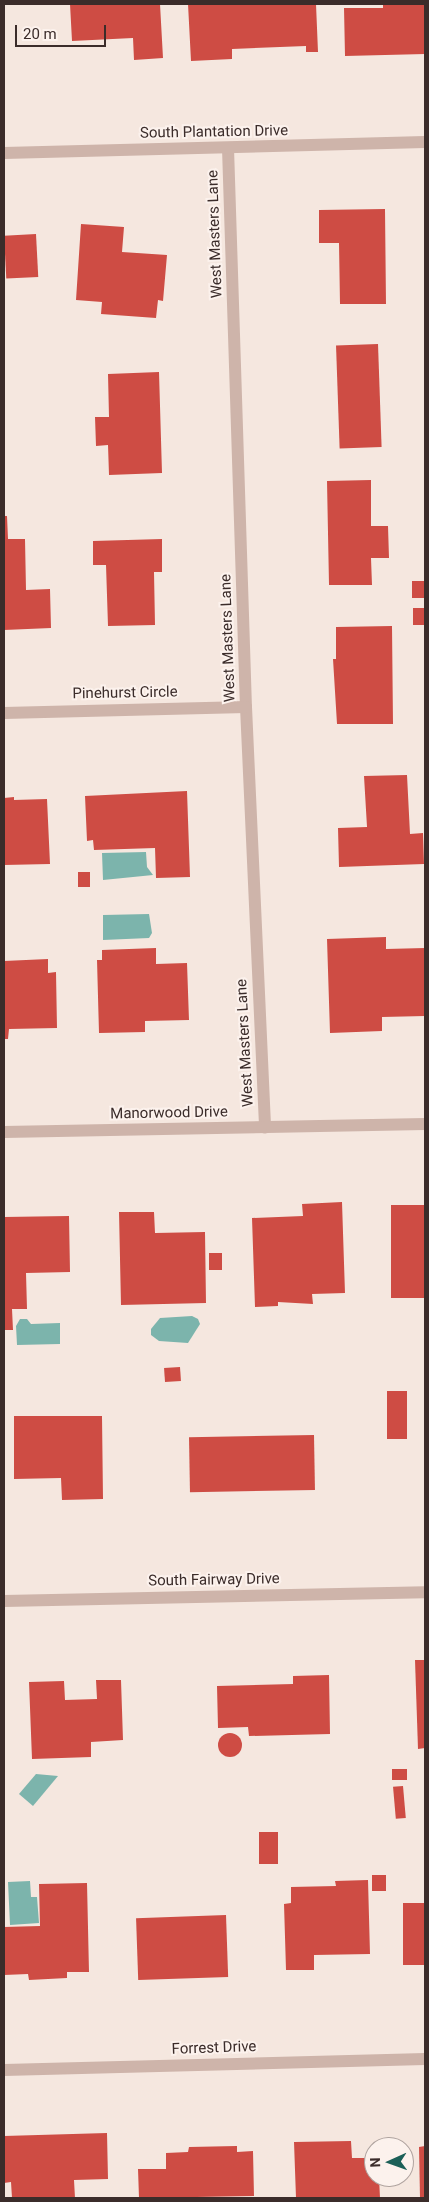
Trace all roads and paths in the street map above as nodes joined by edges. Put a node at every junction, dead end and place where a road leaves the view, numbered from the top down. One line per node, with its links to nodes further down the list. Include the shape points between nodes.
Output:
1 (425, 142): 2 (street, South Plantation Drive)
2 (228, 148): 3 (street, South Plantation Drive); 4 (street, West Masters Lane)
3 (4, 153)
4 (246, 707): 5 (street, Pinehurst Circle); 7 (street, West Masters Lane)
5 (4, 713)
6 (425, 1124): 7 (street, Manorwood Drive)
7 (265, 1128): 8 (street, Manorwood Drive)
8 (4, 1132)
9 (425, 1592): 10 (street, South Fairway Drive)
10 (4, 1601)
11 (425, 2059): 12 (street, Forrest Drive)
12 (4, 2070)

